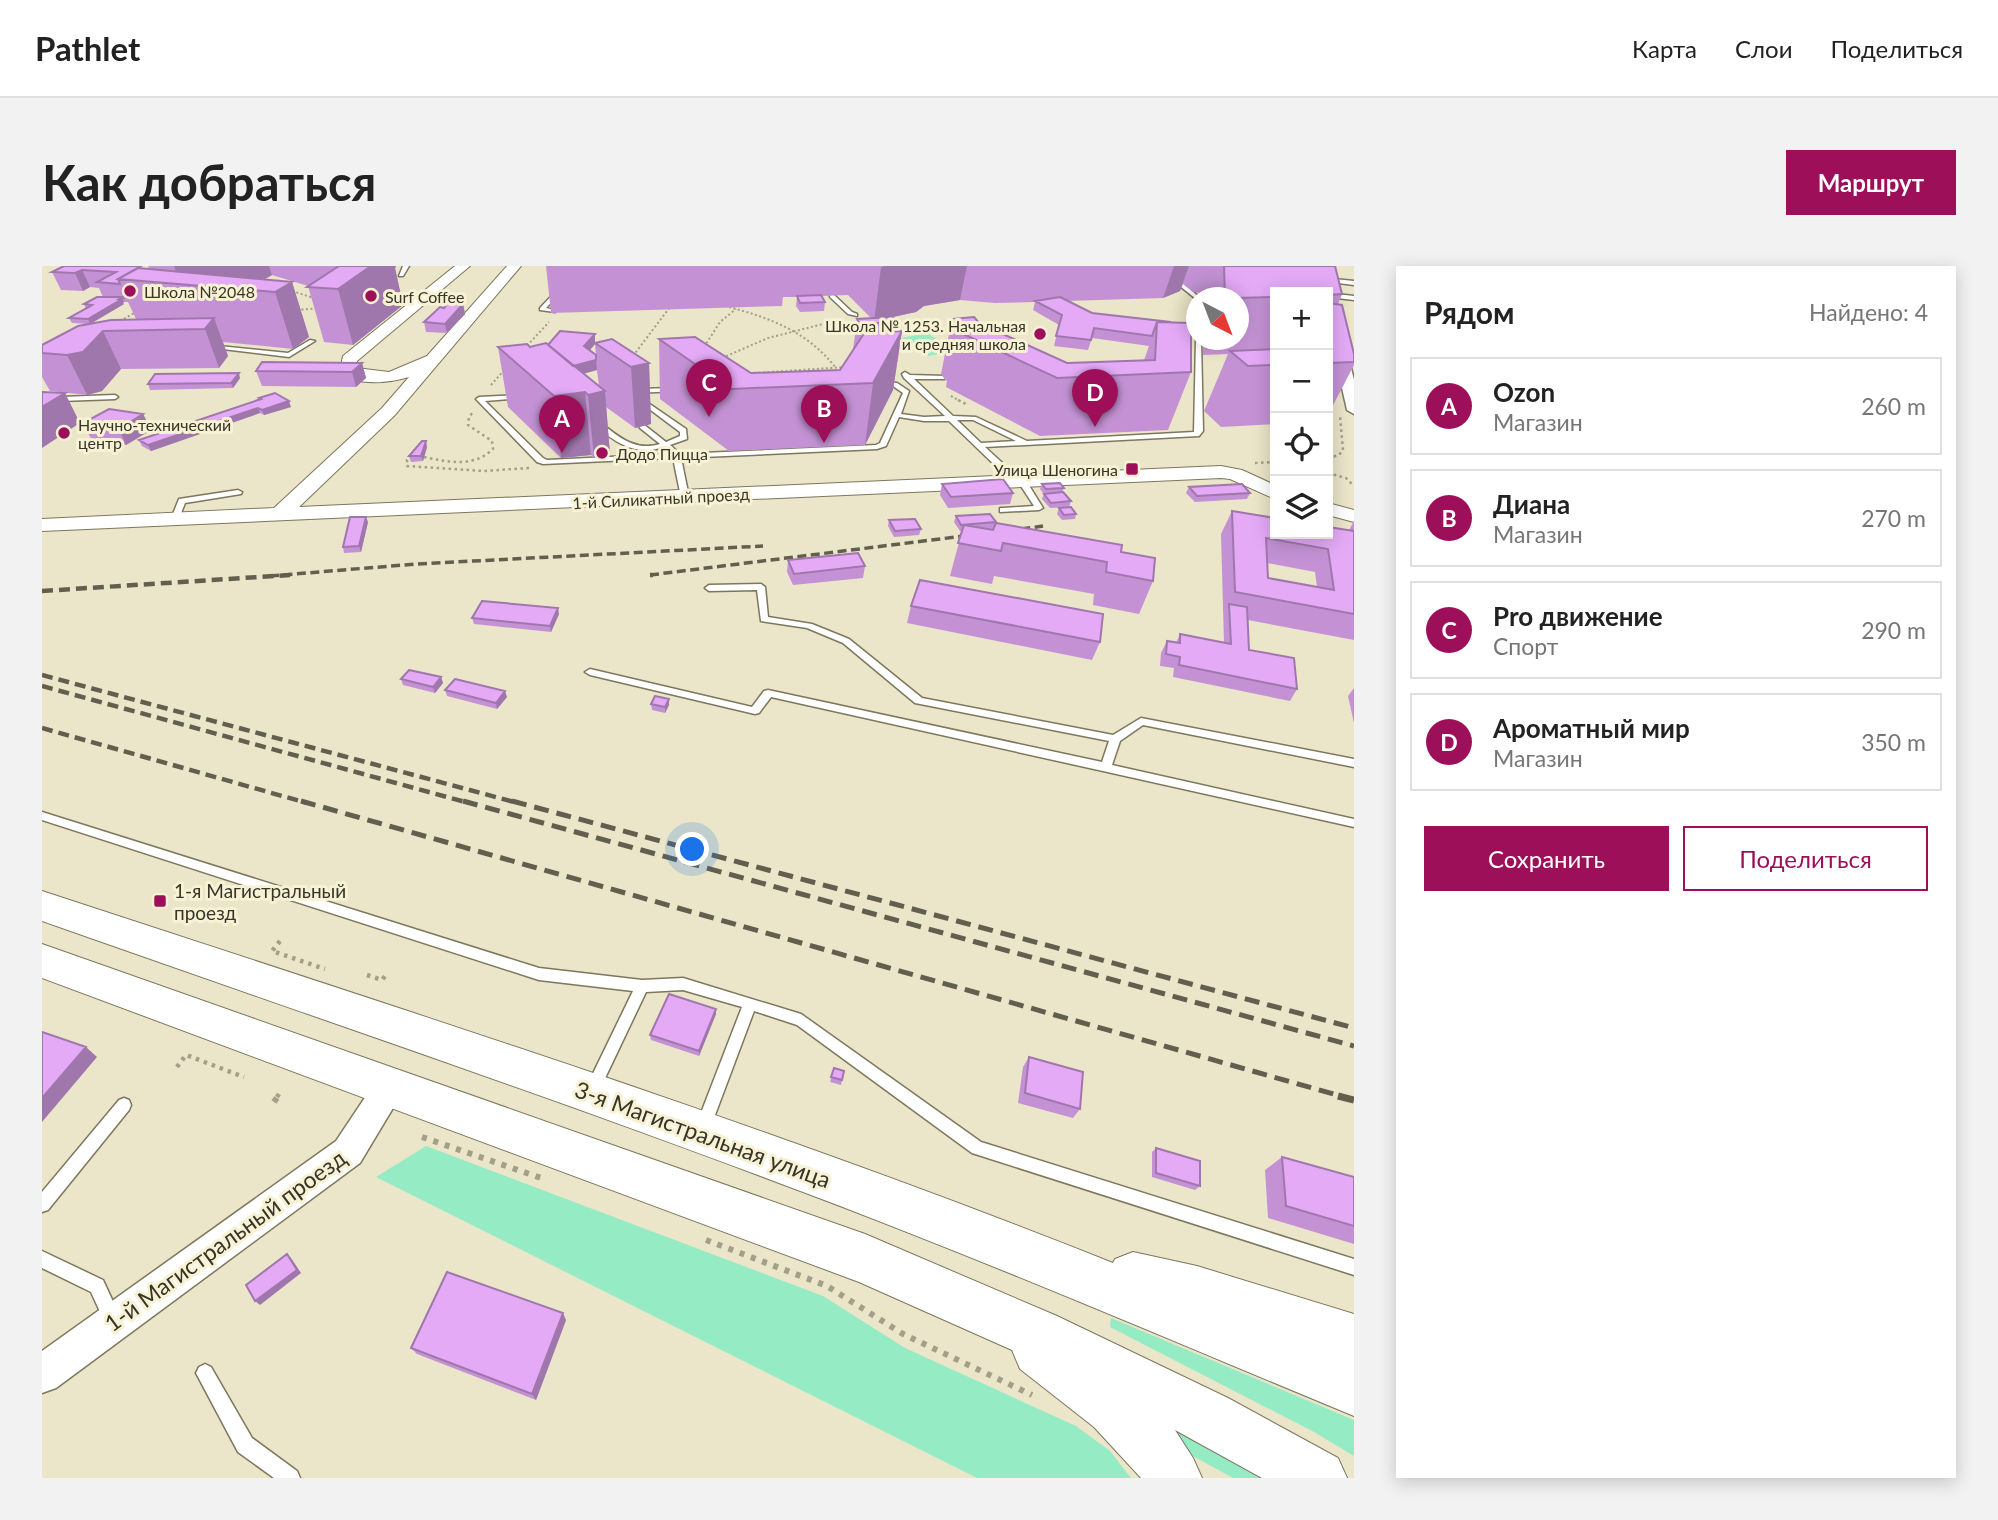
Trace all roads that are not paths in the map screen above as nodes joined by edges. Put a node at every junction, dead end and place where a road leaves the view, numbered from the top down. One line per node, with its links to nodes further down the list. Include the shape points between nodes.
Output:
1 (406, 266): 7 (lane)
2 (463, 266): 22 (street, via 349,359 348,371 363,377 400,376)
3 (514, 266): 22 (street)
4 (530, 266): 45 (street, via 406,415)
5 (583, 266): 15 (lane)
6 (1321, 266): 10 (street)
7 (401, 275)
8 (1354, 283): 12 (lane)
9 (1182, 285): 11 (lane)
10 (1325, 287)
11 (1186, 288)
12 (1333, 290)
13 (1333, 294): 17 (lane)
14 (832, 296): 19 (lane)
15 (553, 298): 16 (lane); 18 (lane, via 542,309)
16 (564, 298)
17 (1354, 298)
18 (554, 313)
19 (855, 315)
20 (1333, 331): 28 (street)
21 (312, 341): 23 (lane, via 289,355)
22 (447, 345): 54 (street, via 388,412)
23 (202, 346)
24 (1198, 350): 42 (lane, via 1197,433)
25 (907, 376): 26 (lane); 27 (lane); 39 (lane)
26 (944, 377)
27 (887, 378)
28 (1347, 382): 36 (street)
29 (843, 383): 38 (lane, via 879,382 900,387 906,396)
30 (489, 387): 35 (lane)
31 (691, 389): 41 (lane, via 625,392 685,433)
32 (536, 395): 35 (lane)
33 (42, 397): 34 (lane)
34 (115, 397)
35 (484, 401): 44 (lane, via 543,462)
36 (1354, 410)
37 (586, 414): 41 (lane, via 632,449)
38 (897, 415): 39 (lane); 44 (lane, via 877,447)
39 (952, 418): 42 (lane, via 982,420); 43 (lane)
40 (643, 426): 41 (lane)
41 (666, 443): 44 (lane)
42 (1026, 443): 43 (lane)
43 (982, 445): 46 (lane)
44 (676, 456): 50 (lane)
45 (348, 474)
46 (1022, 481): 47 (street, 1-й Силикатный проезд, via 1221,472); 50 (street, 1-й Силикатный проезд); 51 (lane, via 1039,508)
47 (1270, 490)
48 (238, 492): 56 (lane, via 181,502)
49 (329, 494): 53 (street)
50 (685, 497): 53 (street, 1-й Силикатный проезд, via 364,516)
51 (1003, 510)
52 (1333, 510): 55 (street)
53 (310, 513): 54 (street, 1-й Силикатный проезд)
54 (280, 514): 56 (street, 1-й Силикатный проезд)
55 (1354, 516)
56 (175, 519): 57 (street, 1-й Силикатный проезд)
57 (42, 525)
58 (709, 588): 60 (lane, via 761,587 764,619 809,626 846,641 919,701)
59 (590, 672): 62 (lane, via 755,711 768,693)
60 (1115, 739): 61 (lane, via 1141,721); 62 (lane)
61 (1354, 763)
62 (1106, 767): 64 (lane)
63 (42, 816): 67 (lane, via 539,974)
64 (1354, 823)
65 (42, 906): 70 (main road, 3-я Магистральная улица)
66 (42, 961): 69 (main road)
67 (642, 986): 68 (lane, via 683,984); 70 (lane)
68 (750, 1004): 72 (lane); 76 (lane, via 801,1020 977,1148)
69 (389, 1088): 77 (main road, via 865,1259); 78 (street, 1-й Магистральный проезд, via 348,1152)
70 (591, 1093): 72 (main road, 3-я Магистральная улица)
71 (124, 1105): 73 (lane)
72 (701, 1133): 74 (main road, 3-я Магистральная улица)
73 (42, 1204)
74 (1013, 1249): 79 (main road, via 1197,1292); 82 (main road, 3-я Магистральная улица)
75 (42, 1259): 78 (lane, via 97,1286)
76 (1354, 1267)
77 (991, 1312): 84 (main road, via 1122,1417 1155,1450); 85 (main road, via 1149,1385)
78 (114, 1322): 81 (street, 1-й Магистральный проезд)
79 (1354, 1341)
80 (205, 1373): 83 (lane, via 244,1445)
81 (42, 1374)
82 (1354, 1389)
83 (290, 1478)
84 (1173, 1478)
85 (1318, 1478)

